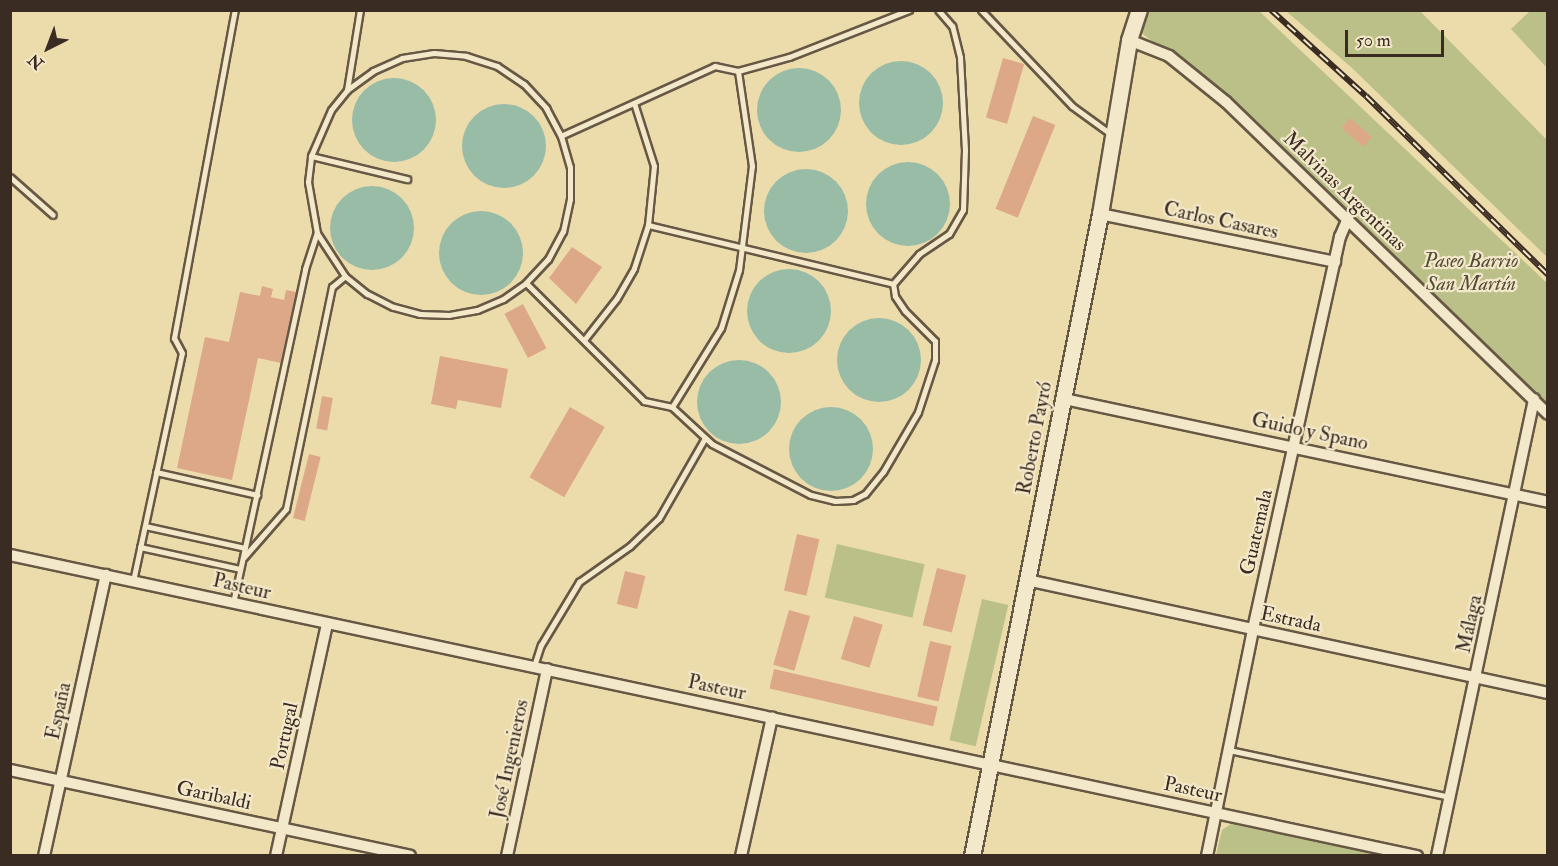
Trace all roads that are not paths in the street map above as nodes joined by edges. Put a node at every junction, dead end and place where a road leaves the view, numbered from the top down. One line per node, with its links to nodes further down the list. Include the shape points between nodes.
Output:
1 (236, 10): 33 (lane, via 174,338 182,353)
2 (360, 10): 9 (lane)
3 (909, 10): 8 (lane, via 789,57)
4 (938, 10): 25 (lane, via 952,26 960,57 965,150 963,210 949,234 919,254)
5 (981, 10): 12 (lane, via 1072,106)
6 (1139, 10): 7 (street, Roberto Payró)
7 (1130, 34): 12 (street, Roberto Payró); 18 (street, Malvinas Argentinas, via 1195,76)
8 (738, 71): 10 (lane, via 715,66); 21 (lane, via 752,166)
9 (347, 90): 11 (lane, via 373,71 402,58 434,53 466,56 497,66 524,84 546,108); 13 (lane, via 331,110)
10 (634, 103): 11 (lane); 19 (lane, via 654,166)
11 (561, 136): 24 (lane, via 570,167 570,199 563,231 548,259)
12 (1114, 137): 16 (street, Roberto Payró)
13 (311, 156): 15 (lane); 20 (lane, via 309,191)
14 (10, 177): 17 (lane)
15 (407, 178)
16 (1100, 214): 22 (street, Carlos Casares); 27 (street, Roberto Payró)
17 (53, 215)
18 (1348, 218): 22 (street, Guatemala); 28 (street, Malvinas Argentinas)
19 (648, 225): 21 (lane); 26 (lane, via 628,278)
20 (317, 233): 23 (lane); 34 (lane, via 305,269)
21 (744, 249): 25 (lane); 29 (lane, via 721,328)
22 (1335, 262): 32 (street, Guatemala)
23 (345, 276): 24 (lane, via 367,294 420,314 449,315 477,310); 41 (lane, via 332,287 286,509)
24 (526, 283): 26 (lane)
25 (893, 284): 31 (lane, via 895,296 905,311 935,340 935,360 918,412 883,472 865,494 853,500 835,501 811,495)
26 (584, 340): 29 (lane, via 644,401)
27 (1064, 399): 32 (street, Guido y Spano); 45 (street, Roberto Payró)
28 (1534, 399): 30 (street, Malvinas Argentinas); 35 (street, Málaga)
29 (672, 407): 31 (lane)
30 (1548, 414)
31 (705, 438): 49 (lane, via 659,518 630,546 579,582 541,645)
32 (1294, 446): 35 (street, Guido y Spano); 48 (street, Guatemala)
33 (156, 472): 34 (lane); 37 (lane)
34 (257, 495): 39 (lane)
35 (1515, 495): 36 (street, Guido y Spano); 51 (street, Málaga)
36 (1548, 502)
37 (145, 526): 38 (lane); 39 (lane)
38 (140, 547): 42 (lane); 44 (lane)
39 (245, 548): 41 (lane)
40 (10, 555): 43 (street, Pasteur)
41 (243, 559): 42 (lane)
42 (240, 569): 46 (lane)
43 (106, 575): 44 (street, Pasteur); 57 (street, España)
44 (133, 580): 46 (street, Pasteur)
45 (1027, 580): 48 (street, Estrada); 55 (street, Roberto Payró)
46 (233, 603): 47 (street, Pasteur)
47 (327, 624): 49 (street, Pasteur); 60 (street, Portugal)
48 (1253, 629): 51 (street, Estrada); 54 (street, Guatemala)
49 (534, 666): 50 (street, Pasteur)
50 (547, 669): 53 (street, Pasteur); 64 (street, José Ingenieros)
51 (1476, 678): 52 (street, Estrada); 58 (street, Málaga)
52 (1548, 693)
53 (772, 717): 55 (street, Pasteur); 65 (street)
54 (1229, 750): 58 (lane); 59 (street, Guatemala)
55 (991, 763): 59 (street, Pasteur); 66 (street, Roberto Payró)
56 (10, 770): 57 (street, Garibaldi)
57 (61, 780): 60 (street, Garibaldi); 61 (street, España)
58 (1450, 797): 69 (street, Málaga)
59 (1217, 813): 67 (street, Guatemala); 68 (street, Pasteur)
60 (282, 828): 62 (street, Portugal); 63 (street, Garibaldi)
61 (44, 855)
62 (276, 855)
63 (410, 855)
64 (507, 855)
65 (741, 855)
66 (972, 855)
67 (1207, 855)
68 (1416, 855)
69 (1437, 855)

